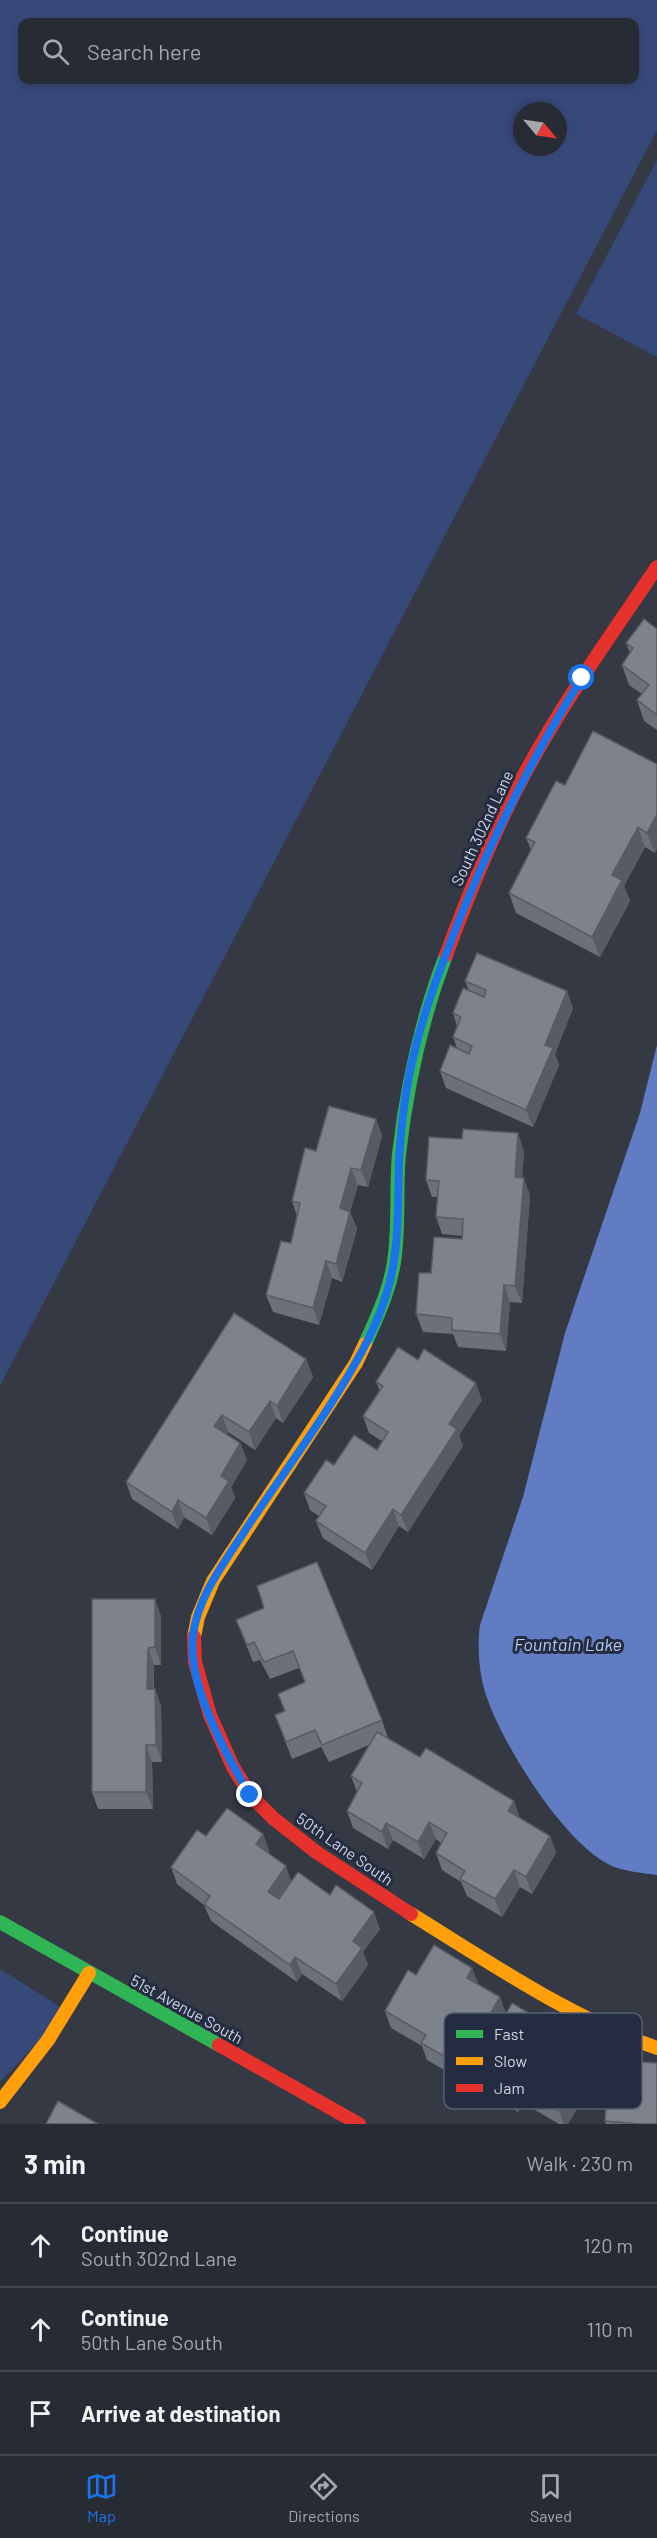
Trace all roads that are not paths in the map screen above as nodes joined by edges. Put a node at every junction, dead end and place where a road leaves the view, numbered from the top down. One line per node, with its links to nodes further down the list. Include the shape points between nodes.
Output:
1 (657, 567): 2 (street, South 302nd Lane, via 582,678 523,776 429,998 406,1098)
2 (392, 1273): 5 (street, 50th Lane South, via 356,1363 238,1541 199,1609 193,1637 195,1664 222,1747 250,1795 279,1824 330,1863)
3 (0, 1922): 4 (street, 51st Avenue South)
4 (89, 1973): 8 (street, via 52,2035); 9 (street, 51st Avenue South)
5 (572, 2013)
6 (642, 2043): 7 (street, 50th Lane South)
7 (657, 2048)
8 (0, 2102)
9 (359, 2124)

